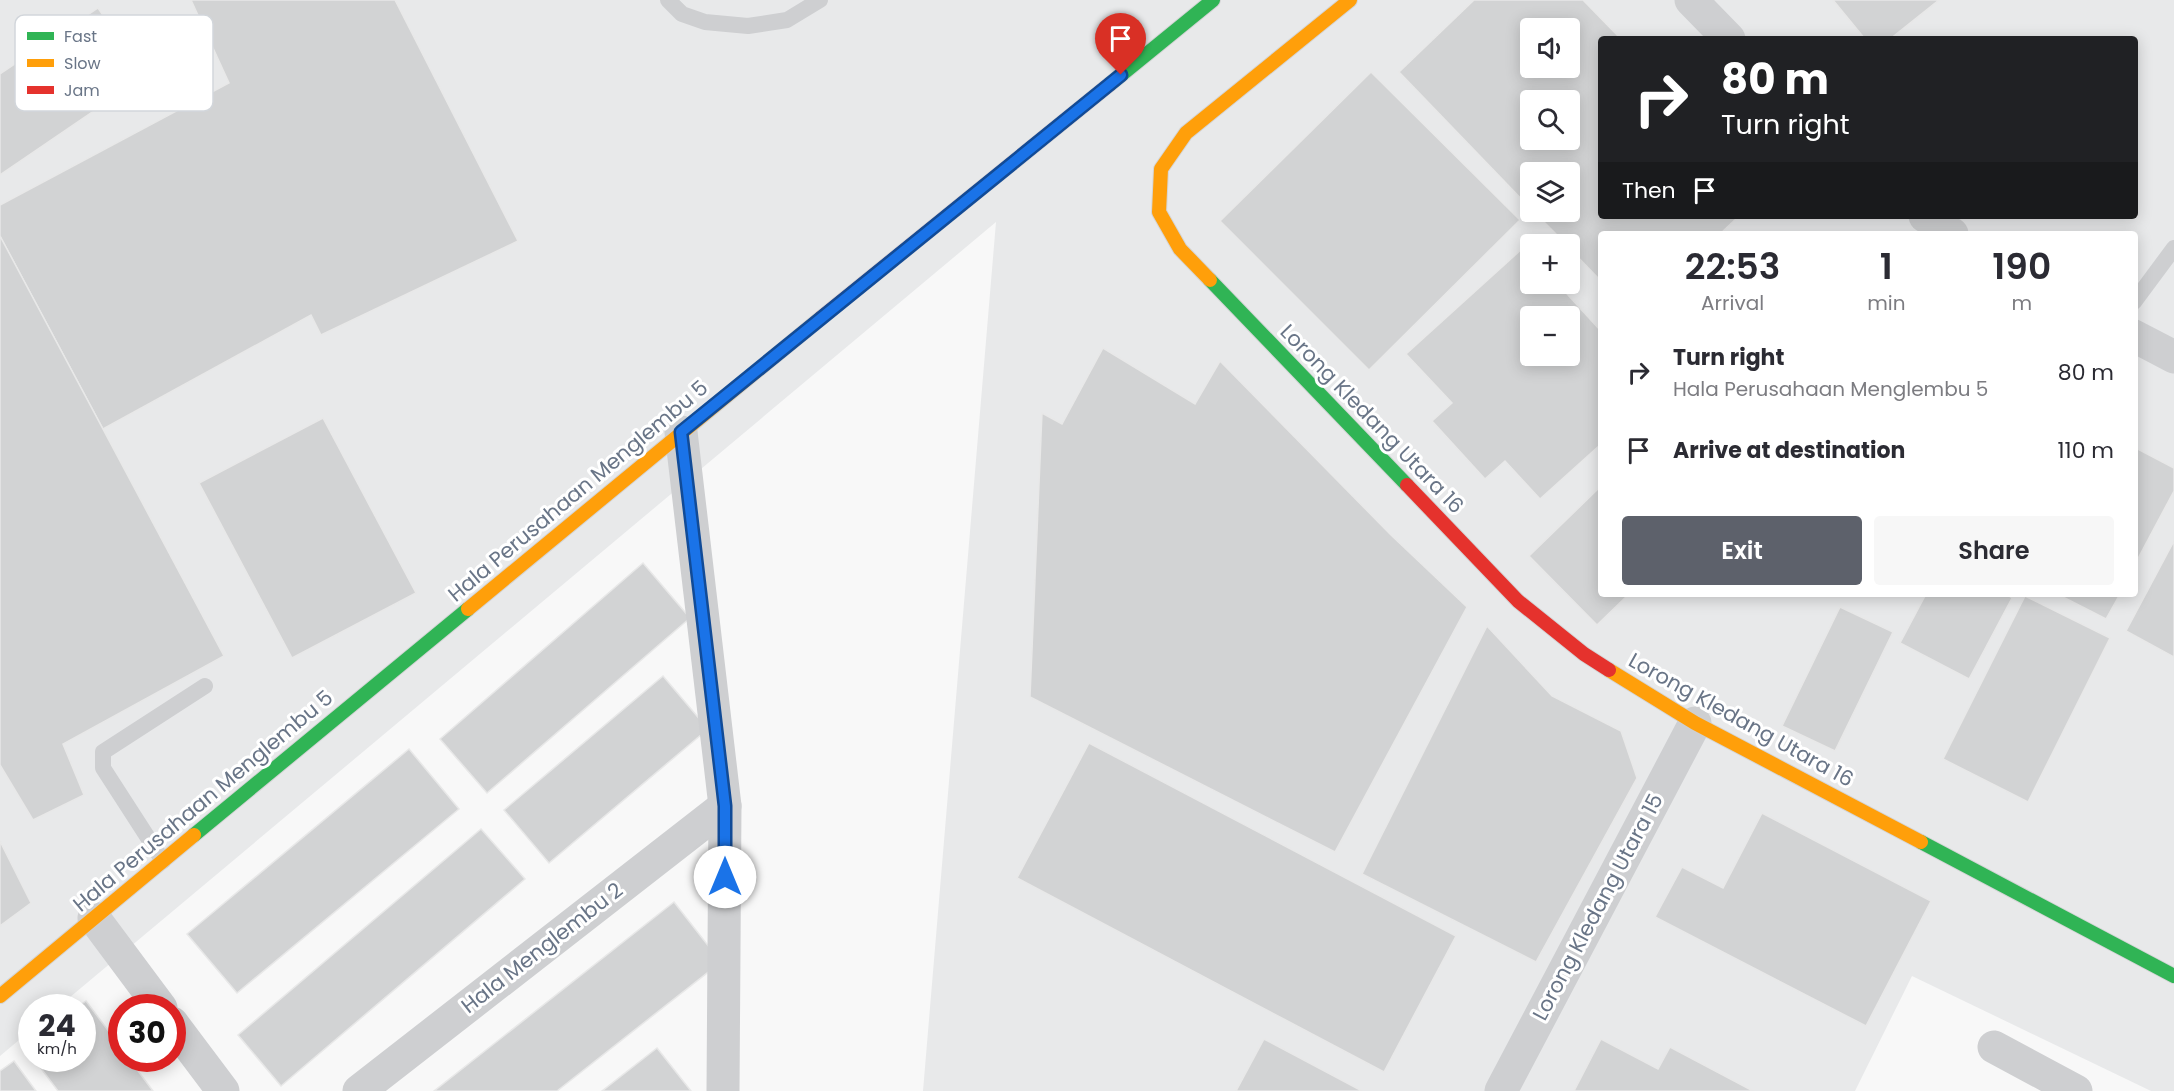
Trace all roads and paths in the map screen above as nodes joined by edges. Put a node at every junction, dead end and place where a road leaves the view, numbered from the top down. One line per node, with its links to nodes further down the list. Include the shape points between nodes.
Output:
1 (668, 0): 2 (lane, via 682,14 705,22 748,26 787,20)
2 (820, 0)
3 (1213, 0): 13 (street, Hala Perusahaan Menglembu 5)
4 (1350, 0): 15 (street, Lorong Kledang Utara 16, via 1186,133 1161,168 1159,212 1180,249 1518,601 1584,654)
5 (1691, 0): 6 (street)
6 (1726, 36)
7 (1930, 219): 8 (street)
8 (1948, 231)
9 (2174, 248): 10 (lane)
10 (2138, 297)
11 (2138, 338): 12 (street)
12 (2174, 357)
13 (681, 432): 16 (street); 17 (street, Hala Perusahaan Menglembu 5)
14 (205, 686): 17 (lane, via 103,752 103,768)
15 (1695, 723): 19 (street, Lorong Kledang Utara 16); 27 (street, Lorong Kledang Utara 15)
16 (725, 806): 25 (street, Hala Menglembu 2); 26 (street)
17 (164, 861): 18 (street, Hala Perusahaan Menglembu 5)
18 (94, 918): 20 (street); 21 (street, Hala Perusahaan Menglembu 5)
19 (2174, 976)
20 (151, 994)
21 (0, 996)
22 (186, 1042): 24 (street)
23 (1994, 1047): 28 (street)
24 (223, 1091)
25 (359, 1091)
26 (723, 1091)
27 (1501, 1091)
28 (2076, 1091)

